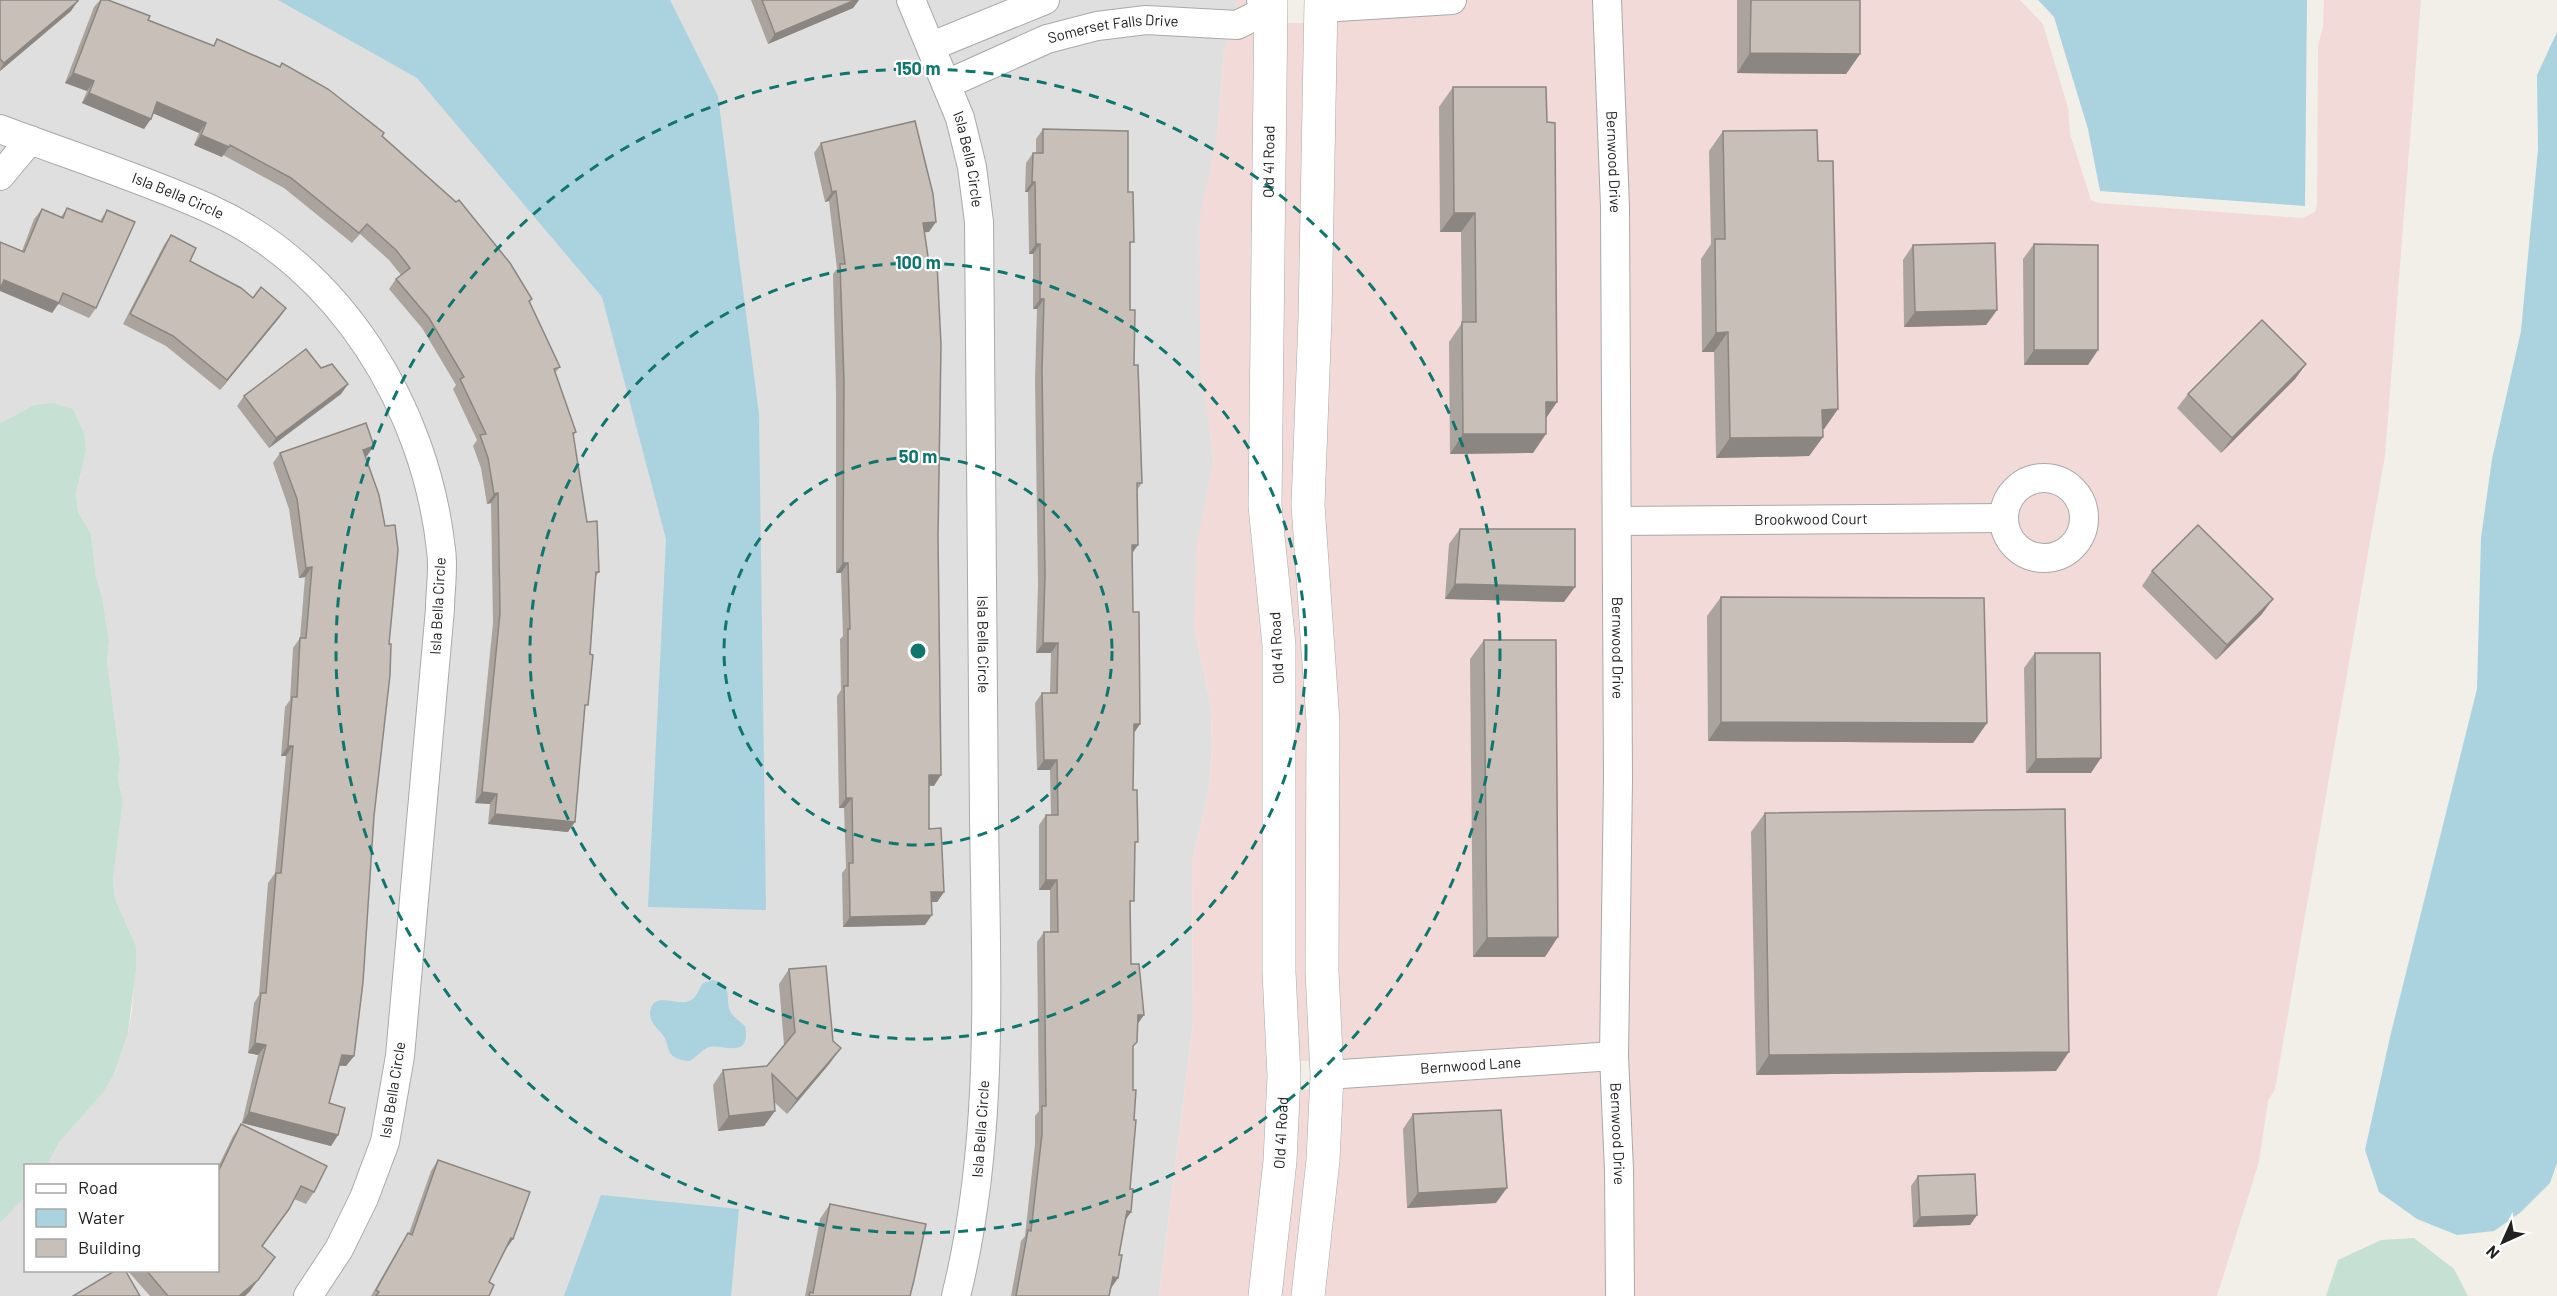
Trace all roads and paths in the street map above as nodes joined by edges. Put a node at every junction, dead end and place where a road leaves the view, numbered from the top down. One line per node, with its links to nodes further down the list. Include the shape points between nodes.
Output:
1 (911, 0): 7 (street, Isla Bella Circle)
2 (1045, 0): 7 (street)
3 (1452, 0): 6 (street)
4 (1607, 0): 13 (street, Bernwood Drive, via 1615,207)
5 (1268, 3): 6 (street); 8 (street, Somerset Falls Drive, via 1236,25 1146,20 1097,26 1047,39); 16 (street, Old 41 Road, via 1265,506 1279,645 1279,972)
6 (1321, 4): 15 (street, via 1308,505 1323,722 1322,971)
7 (932, 46): 8 (street, Isla Bella Circle)
8 (947, 84): 18 (street, Isla Bella Circle, via 972,167 979,222 986,1022 980,1159 969,1246)
9 (0, 129): 10 (street, Isla Bella Circle)
10 (30, 140): 11 (street); 17 (street, Isla Bella Circle, via 210,208 273,246 313,279 349,320 379,365 423,460 442,552 440,609 400,1056 385,1142 364,1198 339,1249)
11 (0, 176)
12 (2004, 518): 13 (street, Brookwood Court)
13 (1617, 521): 14 (street, Bernwood Drive)
14 (1614, 1056): 15 (street, Bernwood Lane); 21 (street, Bernwood Drive)
15 (1327, 1075): 16 (street); 20 (street, via 1323,1160)
16 (1284, 1076): 19 (street, Old 41 Road, via 1280,1161)
17 (308, 1296)
18 (956, 1296)
19 (1265, 1296)
20 (1308, 1296)
21 (1620, 1296)

